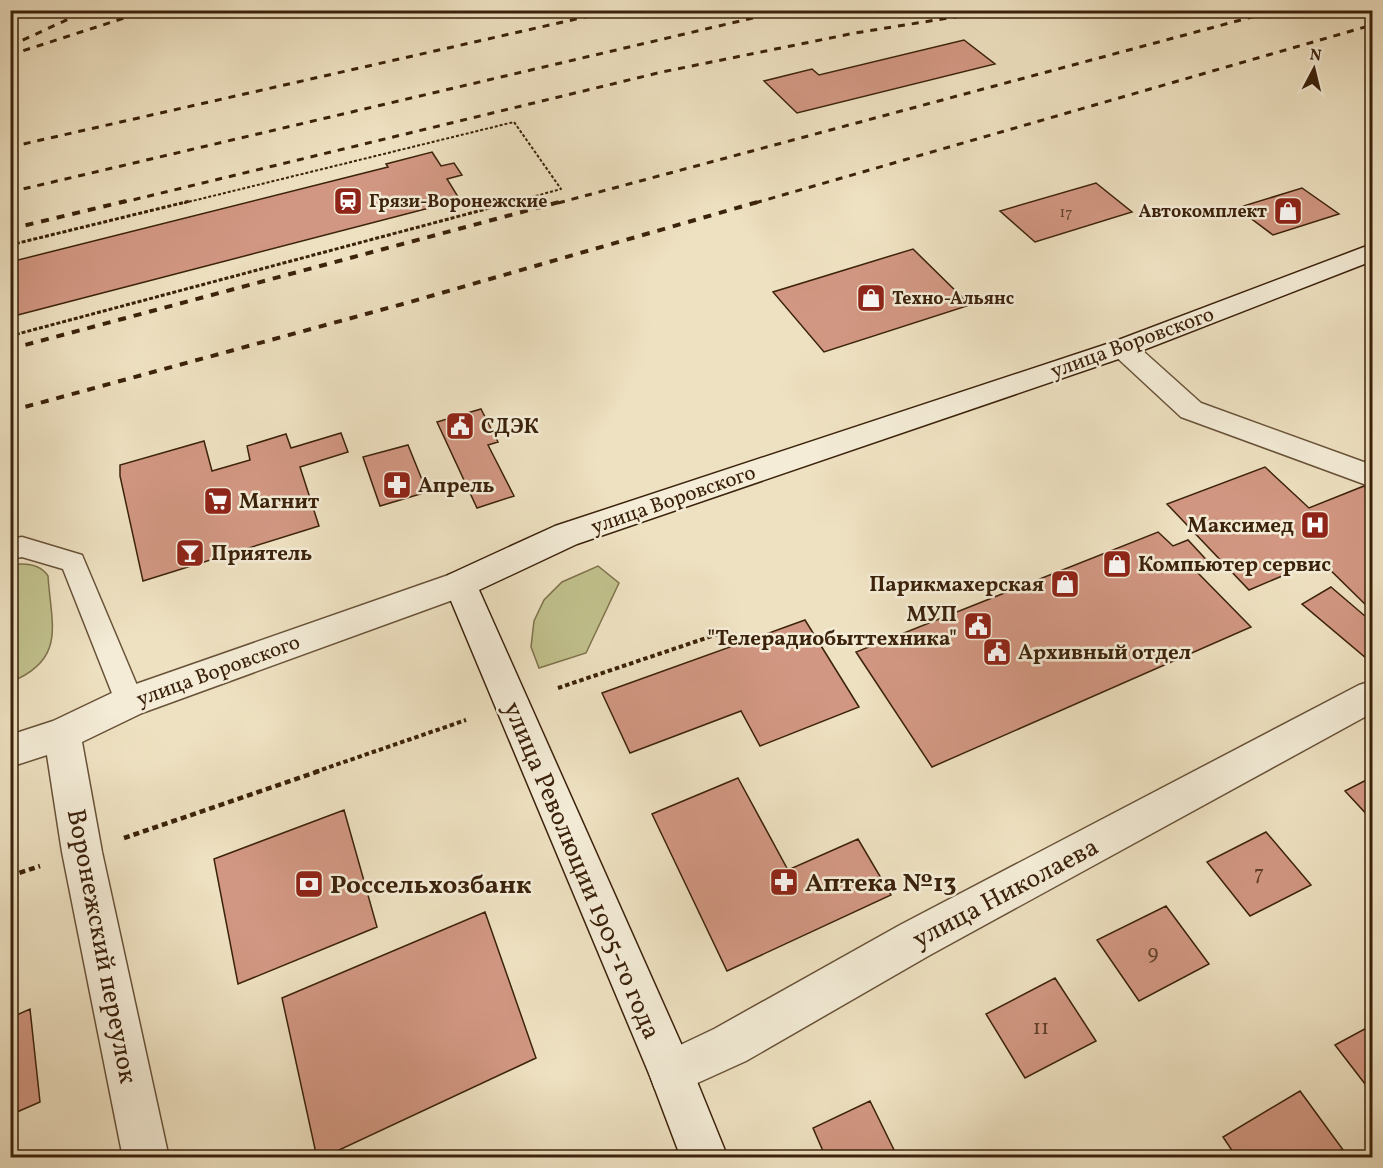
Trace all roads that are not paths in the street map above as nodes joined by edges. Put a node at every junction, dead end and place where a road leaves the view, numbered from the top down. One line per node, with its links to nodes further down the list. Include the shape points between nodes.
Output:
1 (1372, 252): 2 (street, улица Воровского)
2 (1341, 264): 3 (street, улица Воровского); 4 (street, улица Воровского)
3 (1372, 264)
4 (1123, 348): 5 (street, via 1191,410); 7 (street, улица Воровского, via 566,535)
5 (1372, 476)
6 (10, 549): 9 (lane, via 22,547 73,562)
7 (460, 584): 9 (street, улица Воровского); 12 (street, улица Революции 1905-го года)
8 (1372, 696): 12 (street, улица Николаева, via 915,940 730,1045)
9 (129, 702): 10 (street, улица Воровского)
10 (62, 734): 11 (street, улица Воровского); 13 (street, Воронежский переулок, via 82,852)
11 (10, 751)
12 (671, 1073): 14 (street, улица Революции 1905-го года)
13 (146, 1158)
14 (705, 1158)

